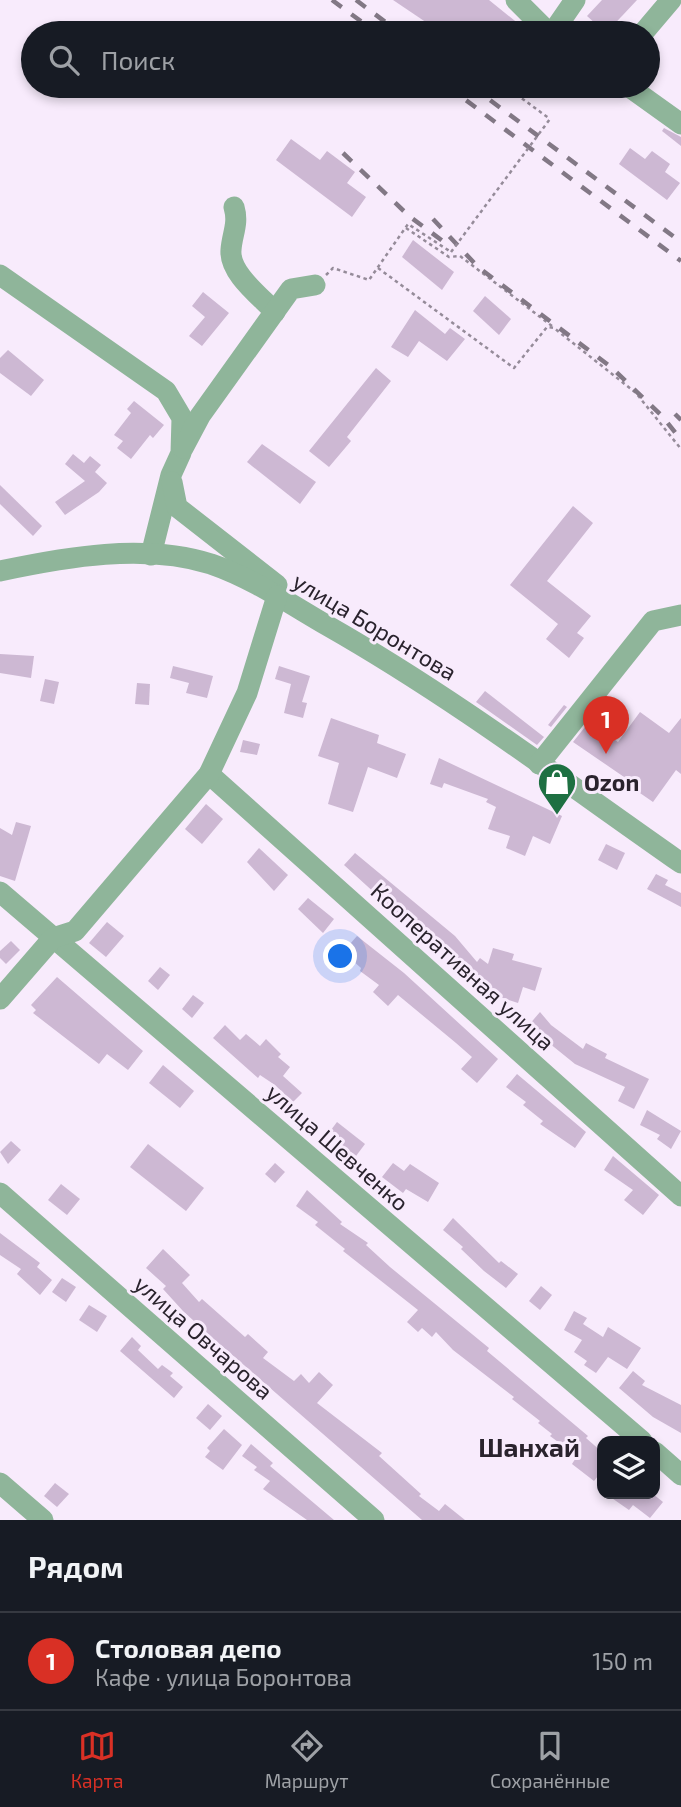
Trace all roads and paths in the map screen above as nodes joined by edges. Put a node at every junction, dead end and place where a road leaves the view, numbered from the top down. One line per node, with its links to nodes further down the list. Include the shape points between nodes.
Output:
1 (516, 0): 4 (street)
2 (575, 0): 5 (street)
3 (671, 0): 6 (street)
4 (540, 21)
5 (562, 21)
6 (653, 21)
7 (521, 98): 11 (path, bridge, via 550,119 451,252 408,224)
8 (645, 98): 9 (street)
9 (681, 124)
10 (234, 207): 15 (street, via 237,226 232,264)
11 (406, 228): 12 (path); 16 (path, via 449,257 460,256)
12 (378, 268): 14 (path, via 369,280 333,268); 16 (path, via 514,368 547,327)
13 (0, 275): 18 (street, via 166,391 182,418)
14 (315, 285): 15 (street, via 291,289)
15 (275, 312): 18 (street, via 200,416)
16 (554, 328): 17 (path, via 636,393)
17 (681, 449)
18 (181, 453): 19 (street)
19 (171, 475): 20 (street); 24 (street, via 177,507)
20 (151, 555): 21 (street, улица Боронтова, via 69,557); 22 (street, улица Боронтова, via 209,564)
21 (0, 571)
22 (277, 596): 24 (street, улица Боронтова); 26 (street, via 247,693)
23 (681, 615): 25 (street, via 653,621)
24 (331, 627): 25 (street, улица Боронтова, via 380,654)
25 (539, 764): 27 (street, улица Боронтова)
26 (209, 774): 29 (street, via 75,931); 32 (street, Кооперативная улица)
27 (681, 863)
28 (0, 892): 29 (street, улица Шевченко)
29 (52, 938): 30 (street); 33 (street, улица Шевченко)
30 (0, 999)
31 (0, 1193): 38 (street, улица Овчарова)
32 (681, 1196)
33 (636, 1436)
34 (660, 1456): 35 (street)
35 (681, 1475)
36 (0, 1483): 37 (street)
37 (43, 1520)
38 (374, 1520)

